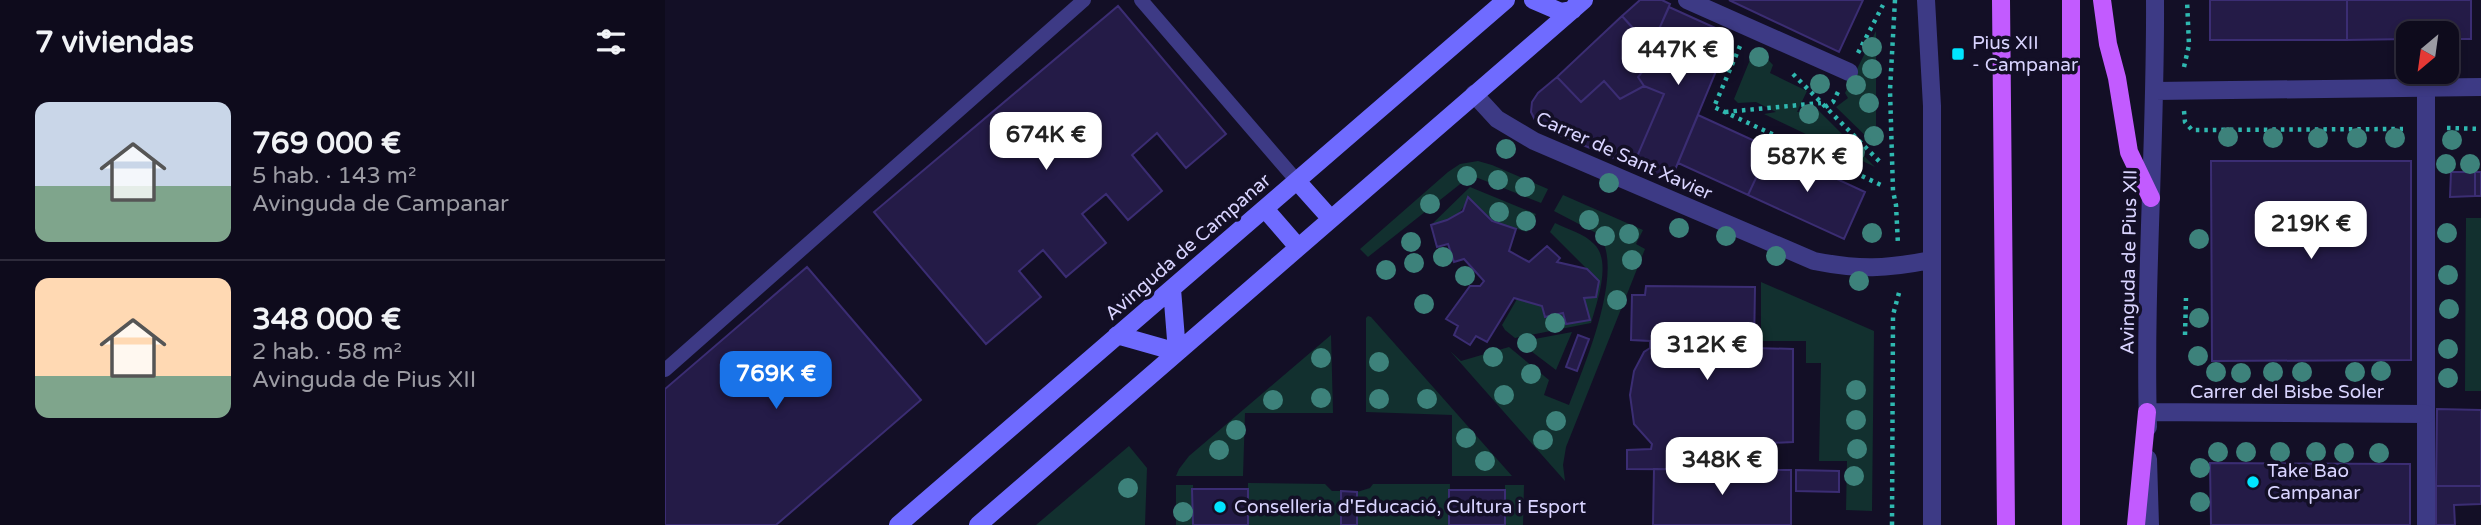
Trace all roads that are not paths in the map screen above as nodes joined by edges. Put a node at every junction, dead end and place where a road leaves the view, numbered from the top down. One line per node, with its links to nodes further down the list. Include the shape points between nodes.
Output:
1 (1084, 0): 26 (lane)
2 (1141, 0): 17 (lane)
3 (1506, 0): 17 (main road, Avinguda de Campanar)
4 (1533, 0): 11 (main road, via 1561,12)
5 (1687, 0): 12 (street)
6 (1927, 0): 22 (street)
7 (2001, 0): 32 (main road)
8 (2071, 0): 33 (main road)
9 (2102, 0): 18 (main road, via 2129,152)
10 (2155, 0): 15 (street, Avinguda de Pius XII)
11 (1578, 3): 16 (main road)
12 (1849, 72)
13 (2426, 86): 14 (street); 15 (street); 28 (street)
14 (2481, 87)
15 (2155, 91): 18 (street, Avinguda de Pius XII)
16 (1474, 94): 20 (main road); 22 (street, Carrer de Sant Xavier, via 1497,119 1534,141 1814,261 1862,269)
17 (1297, 181): 19 (main road, Avinguda de Campanar); 20 (main road)
18 (2151, 198): 27 (street, Avinguda de Pius XII)
19 (1265, 209): 21 (main road); 23 (main road, Avinguda de Campanar)
20 (1331, 219): 21 (main road)
21 (1298, 247): 25 (main road)
22 (1931, 260): 31 (street)
23 (1172, 289): 24 (main road, Avinguda de Campanar); 25 (main road)
24 (1117, 335): 25 (main road); 29 (main road, Avinguda de Campanar)
25 (1177, 352): 30 (main road)
26 (665, 370)
27 (2147, 412): 28 (street, Carrer del Bisbe Soler); 34 (main road); 35 (street, Avinguda de Pius XII)
28 (2426, 414): 36 (street)
29 (898, 525)
30 (978, 525)
31 (1932, 525)
32 (2006, 525)
33 (2071, 525)
34 (2136, 525)
35 (2150, 525)
36 (2426, 525)

